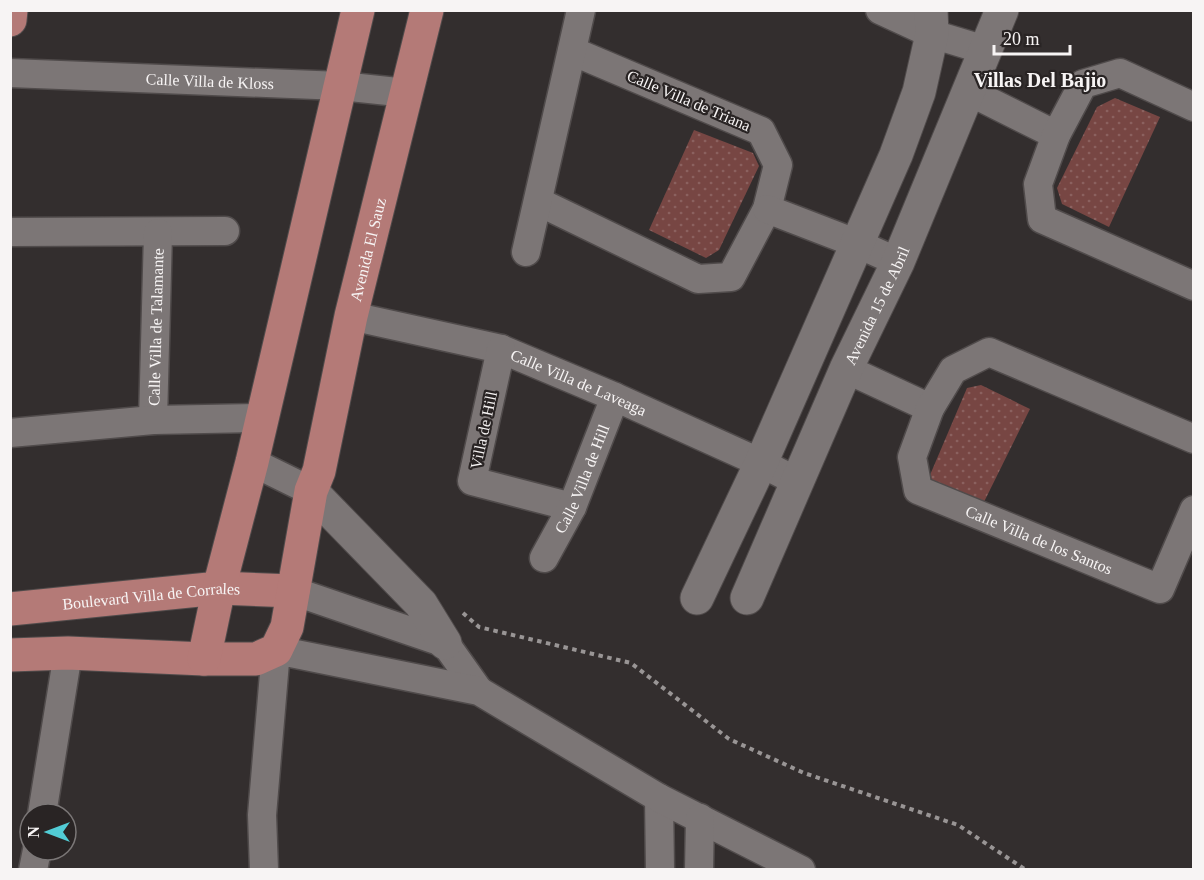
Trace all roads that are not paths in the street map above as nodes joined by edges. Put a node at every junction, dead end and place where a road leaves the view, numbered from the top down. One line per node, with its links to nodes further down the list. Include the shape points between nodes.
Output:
1 (11, 10): 7 (main road)
2 (358, 10): 12 (main road)
3 (427, 10): 14 (main road, Avenida El Sauz)
4 (581, 10): 10 (street)
5 (880, 10): 8 (street)
6 (1002, 10): 9 (main road, Avenida 15 de Abril)
7 (10, 20)
8 (931, 22): 9 (street); 22 (main road, via 919,92)
9 (985, 50): 13 (main road, Avenida 15 de Abril)
10 (572, 51): 17 (street); 18 (street, Calle Villa de Triana, via 761,131 778,165)
11 (10, 73): 12 (street, Calle Villa de Kloss)
12 (341, 86): 14 (street, Calle Villa de Kloss); 31 (main road)
13 (968, 91): 16 (street); 24 (main road, Avenida 15 de Abril)
14 (407, 93): 26 (main road, Avenida El Sauz)
15 (1194, 106): 16 (street, via 1120,73 1083,84)
16 (1056, 135): 25 (street, via 1038,184 1042,219)
17 (539, 202): 18 (street, Calle Villa de Triana, via 698,279 731,277); 23 (street)
18 (767, 209): 22 (street)
19 (225, 231): 21 (street, Calle Villa de Talamante)
20 (10, 232): 21 (street, Calle Villa de Talamante)
21 (158, 233): 32 (street, Calle Villa de Talamante)
22 (858, 244): 24 (street); 36 (main road)
23 (526, 252)
24 (898, 262): 28 (main road, Avenida 15 de Abril)
25 (1194, 286)
26 (351, 316): 27 (street, Calle Villa de Laveaga); 38 (main road, Avenida El Sauz, via 319,471)
27 (501, 349): 29 (street, Calle Villa de Laveaga); 39 (street, Villa de Hill, via 472,481)
28 (846, 369): 30 (street); 37 (main road, Avenida 15 de Abril)
29 (615, 397): 36 (street, Calle Villa de Laveaga); 39 (street, Calle Villa de Hill)
30 (930, 408): 34 (street, Calle Villa de los Santos, via 953,370 989,352); 40 (street, Calle Villa de los Santos, via 912,457 918,490 1160,589)
31 (261, 418): 32 (street, Calle Villa de Talamante); 35 (main road)
32 (153, 420): 33 (street, Calle Villa de Talamante)
33 (10, 433)
34 (1194, 439)
35 (252, 462): 38 (street); 42 (main road)
36 (761, 463): 37 (street, Calle Villa de Laveaga); 44 (main road)
37 (796, 481): 45 (main road, Avenida 15 de Abril)
38 (311, 491): 43 (main road, Avenida El Sauz); 47 (main road, via 421,604)
39 (572, 507): 41 (street, Calle Villa de Hill)
40 (1194, 510)
41 (544, 558)
42 (219, 588): 43 (main road, Boulevard Villa de Corrales); 46 (main road, Boulevard Villa de Corrales); 51 (main road)
43 (293, 591): 47 (street); 48 (main road, Avenida El Sauz, via 287,627)
44 (697, 598)
45 (747, 598)
46 (10, 609)
47 (445, 643): 52 (street)
48 (276, 650): 51 (main road, via 256,659); 52 (street); 56 (street, via 262,815)
49 (68, 653): 50 (main road); 51 (main road); 54 (street)
50 (10, 655)
51 (204, 659)
52 (479, 691): 53 (street)
53 (660, 798): 55 (street); 57 (street)
54 (44, 802)
55 (700, 818): 58 (street); 59 (street)
56 (264, 870)
57 (660, 870)
58 (699, 870)
59 (801, 870)

